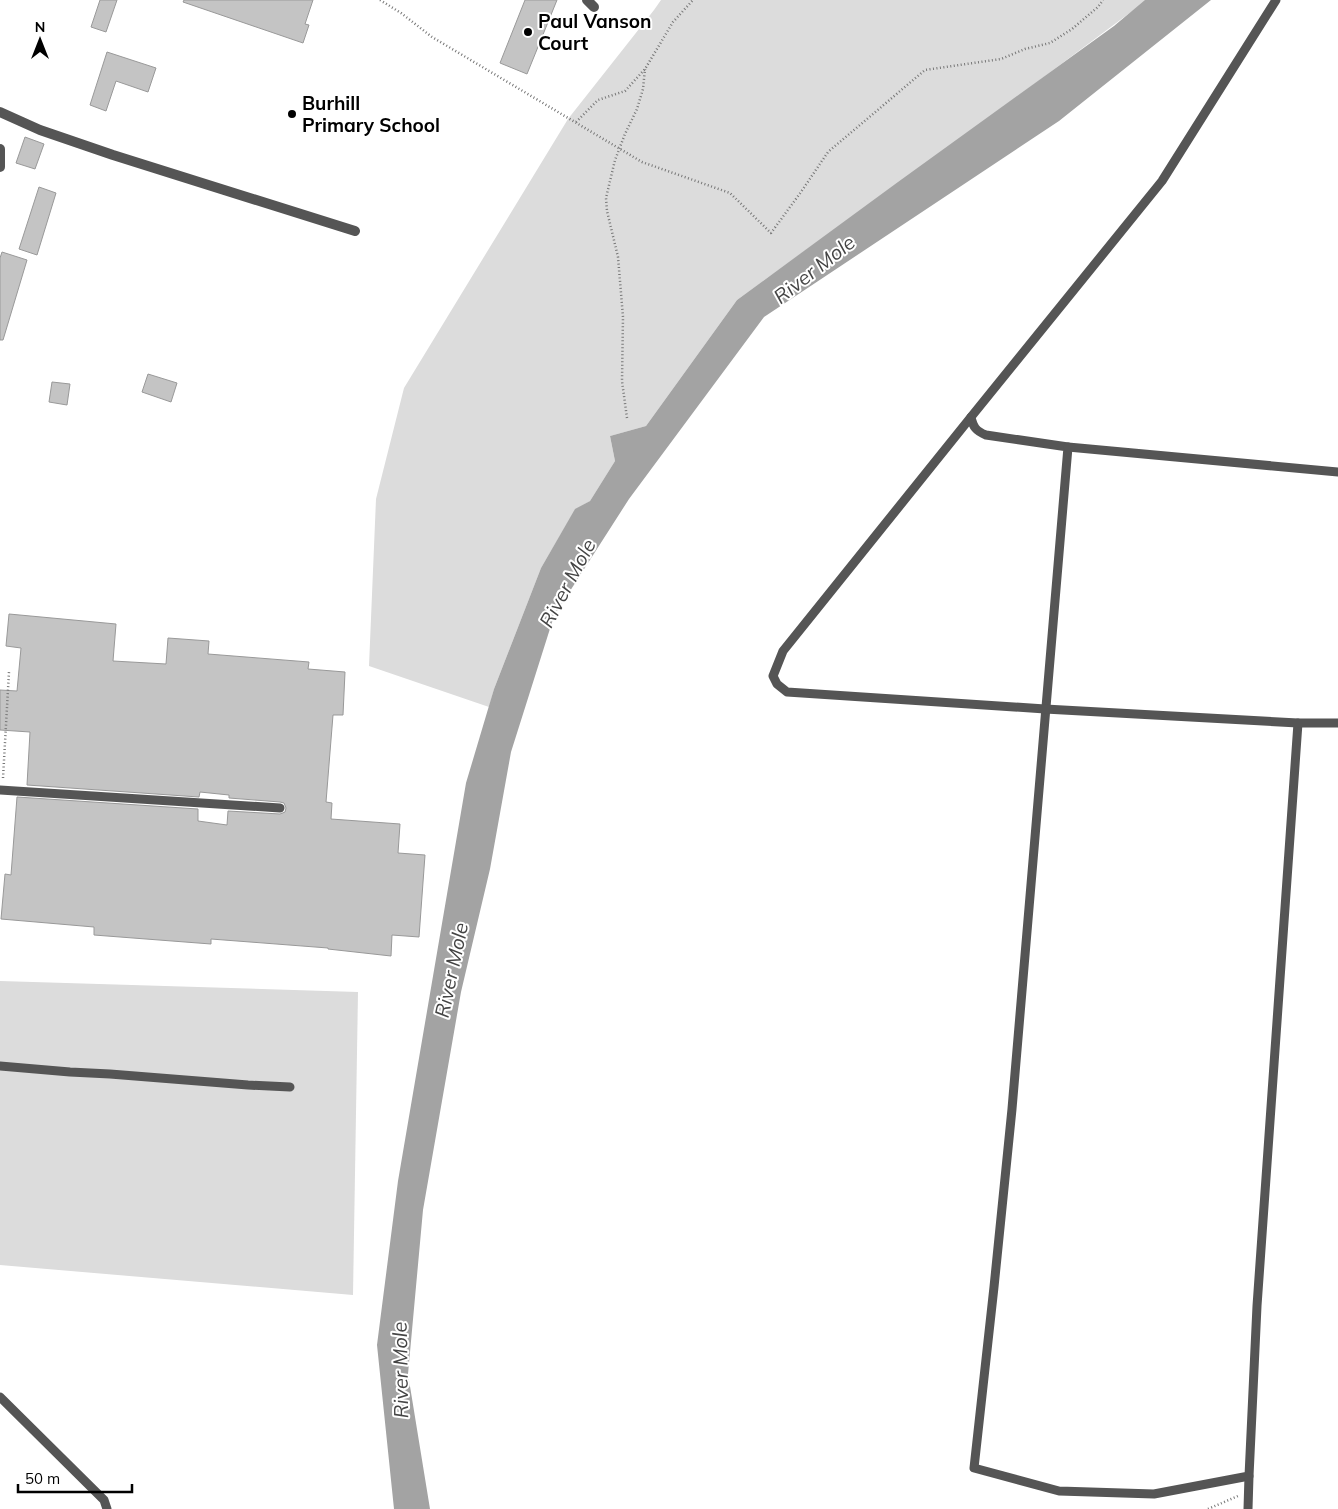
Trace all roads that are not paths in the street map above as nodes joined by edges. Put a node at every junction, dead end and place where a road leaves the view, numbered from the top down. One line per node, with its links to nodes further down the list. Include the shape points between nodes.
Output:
1 (1276, 0): 6 (lane, via 1162,181)
2 (0, 112): 5 (street, via 112,155)
3 (0, 149): 4 (street)
4 (0, 167)
5 (356, 230)
6 (971, 417): 7 (lane, via 978,432 986,435); 9 (lane, via 783,651 773,676 787,692)
7 (1068, 447): 8 (lane); 9 (lane)
8 (1338, 472)
9 (1045, 709): 10 (lane); 17 (lane, via 1012,1109 974,1468 1059,1491 1154,1494)
10 (1298, 722): 11 (lane); 17 (lane, via 1257,1306)
11 (1338, 722)
12 (1, 790): 13 (lane)
13 (280, 808)
14 (0, 1066): 15 (lane)
15 (290, 1087)
16 (0, 1397): 18 (lane, via 104,1500)
17 (1249, 1476): 19 (lane)
18 (107, 1509)
19 (1248, 1509)

